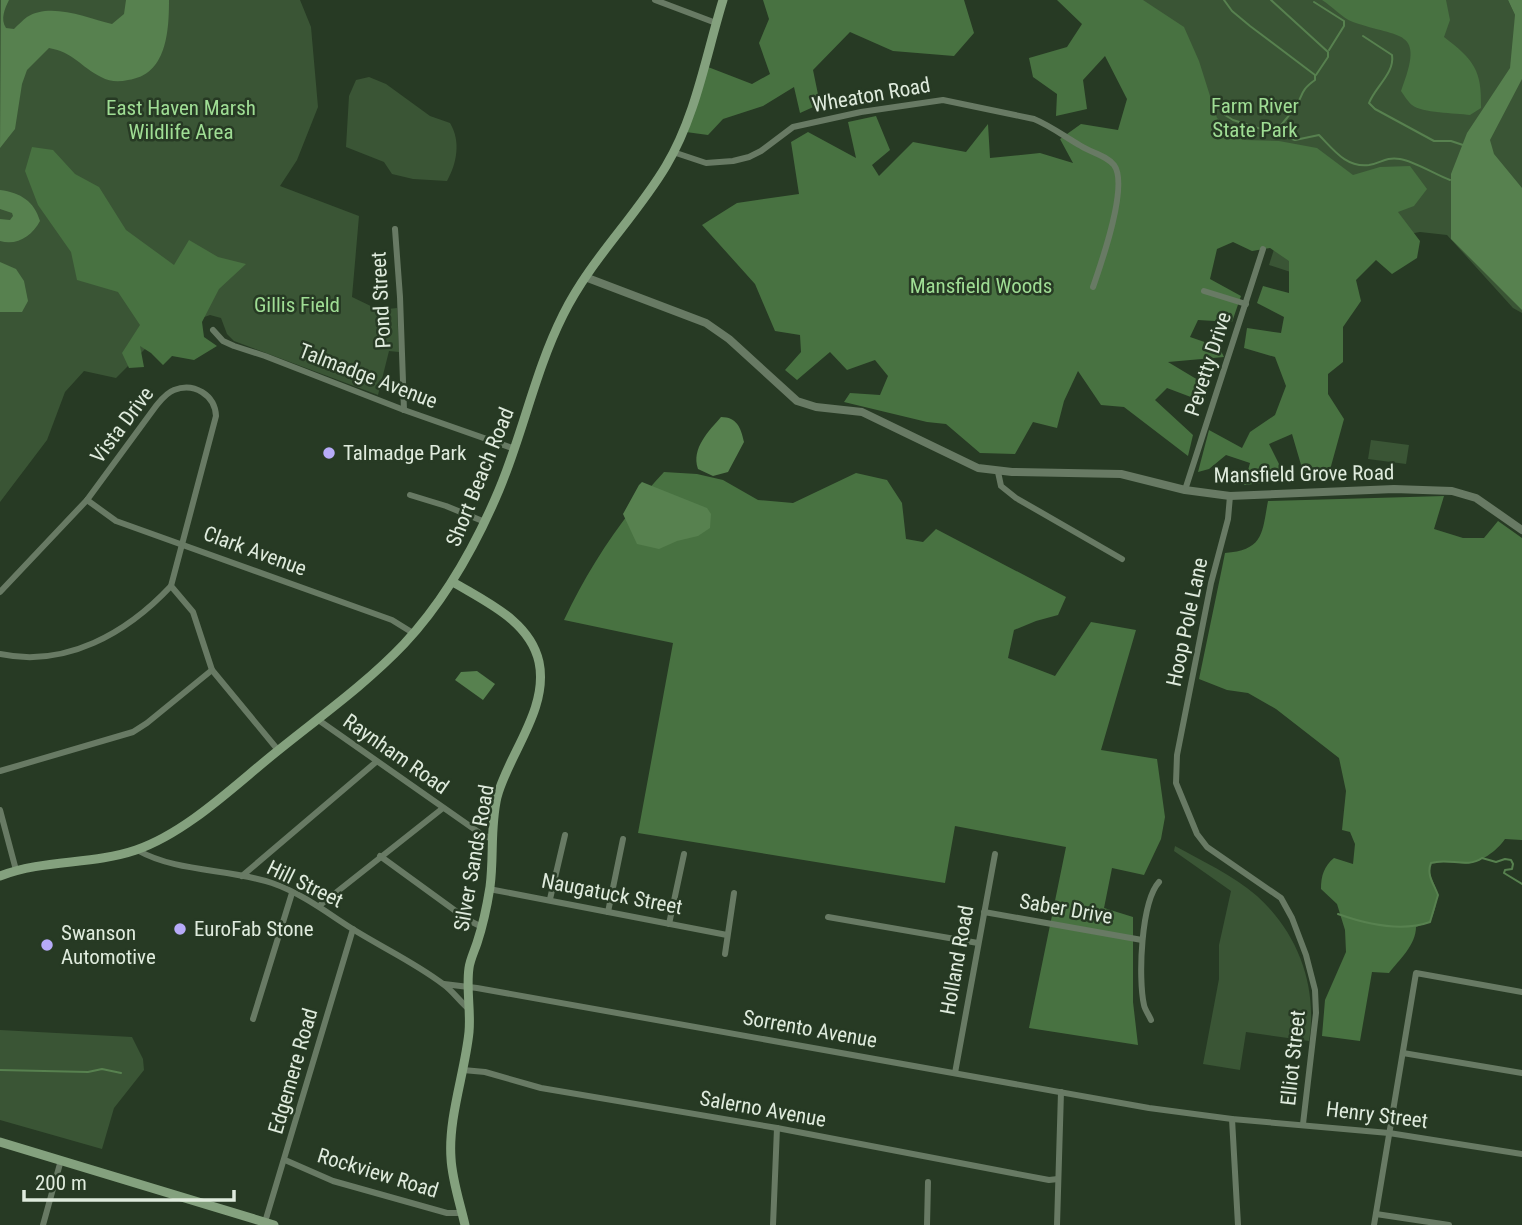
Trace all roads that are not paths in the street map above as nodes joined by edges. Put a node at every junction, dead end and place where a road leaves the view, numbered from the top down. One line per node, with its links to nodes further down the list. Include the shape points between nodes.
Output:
1 (654, 0): 3 (street)
2 (723, 0): 3 (main road, Short Beach Road)
3 (716, 23): 4 (main road, Short Beach Road)
4 (673, 152): 7 (main road, Short Beach Road); 8 (street, Wheaton Road, via 706,163 733,161 749,157 793,127 943,100 1034,119 1102,155 1118,171 1117,199)
5 (395, 229): 12 (street, Pond Street)
6 (1264, 249): 10 (street, Pevetty Drive)
7 (585, 277): 13 (main road, Short Beach Road, via 548,348); 14 (street, Mansfield Grove Road, via 706,323 797,401 862,412 966,463)
8 (1093, 286)
9 (1204, 291): 10 (street)
10 (1246, 304): 15 (street, Pevetty Drive)
11 (213, 330): 12 (street, Talmadge Avenue, via 234,346)
12 (404, 410): 13 (street, Talmadge Avenue)
13 (515, 449): 19 (main road, Short Beach Road)
14 (998, 471): 15 (street, Mansfield Grove Road, via 1113,473); 22 (street, via 1001,486 1016,498)
15 (1185, 490): 17 (street, Mansfield Grove Road)
16 (410, 495): 19 (street)
17 (1230, 496): 20 (street, Mansfield Grove Road, via 1384,489 1452,491 1476,498); 31 (street, Hoop Pole Lane)
18 (87, 500): 21 (street, Clark Avenue, via 116,521); 21 (street, Vista Drive, via 156,405 183,388 202,392 213,402 216,416); 25 (street, Vista Drive)
19 (485, 522): 23 (main road, Short Beach Road)
20 (1522, 530)
21 (183, 543): 24 (street, Vista Drive); 26 (street, Clark Avenue, via 392,620)
22 (1122, 559)
23 (453, 582): 26 (main road, Short Beach Road); 37 (main road, Silver Sands Road, via 512,620 529,639 539,663 538,694 498,794)
24 (171, 586): 27 (street, via 105,640 43,657); 28 (street, via 193,612)
25 (0, 592)
26 (413, 633): 29 (main road, Short Beach Road, via 362,684)
27 (0, 654)
28 (212, 670): 30 (street); 33 (street, via 133,732)
29 (317, 719): 30 (main road, Short Beach Road); 32 (street, Raynham Road)
30 (278, 750): 39 (main road, Short Beach Road, via 178,828)
31 (1177, 755): 75 (street, Elliot Street, via 1177,783 1197,834 1207,848 1281,898 1306,955 1316,1013)
32 (376, 762): 34 (street, Raynham Road); 45 (street)
33 (0, 771)
34 (443, 808): 37 (street, Raynham Road); 42 (street)
35 (0, 810): 43 (street)
36 (565, 835): 50 (street)
37 (491, 838): 47 (main road, Silver Sands Road)
38 (623, 839): 52 (street)
39 (137, 850): 43 (main road, Short Beach Road); 45 (street, Hill Street, via 176,864)
40 (684, 854): 55 (street)
41 (995, 854): 53 (street, Holland Road)
42 (380, 856): 51 (street); 56 (street)
43 (16, 870): 44 (main road, Short Beach Road)
44 (0, 876)
45 (242, 876): 48 (street, Hill Street)
46 (1159, 882): 59 (street, via 1151,893)
47 (489, 889): 50 (street, Naugatuck Street); 56 (main road, Silver Sands Road)
48 (292, 893): 51 (street, Hill Street); 66 (street)
49 (734, 893): 58 (street)
50 (550, 899): 52 (street, Naugatuck Street)
51 (319, 906): 57 (street, Hill Street)
52 (608, 912): 55 (street, Naugatuck Street)
53 (984, 912): 59 (street, Saber Drive); 60 (street, Holland Road)
54 (828, 917): 60 (street)
55 (669, 924): 58 (street, Naugatuck Street)
56 (482, 927): 63 (main road, Silver Sands Road, via 470,964)
57 (353, 929): 62 (street, Hill Street); 81 (street, Edgemere Road)
58 (727, 934): 61 (street)
59 (1142, 940): 67 (street, via 1144,1006)
60 (978, 943): 70 (street, Holland Road)
61 (724, 954)
62 (444, 984): 63 (street, Hill Street); 65 (street, Hill Street)
63 (469, 987): 65 (main road, Silver Sands Road); 70 (street, Sorrento Avenue)
64 (1522, 992): 68 (street, via 1416,973)
65 (470, 1010): 69 (main road, Silver Sands Road)
66 (253, 1019)
67 (1151, 1020)
68 (1403, 1053): 71 (street); 77 (street)
69 (463, 1070): 76 (street, Salerno Avenue, via 541,1088); 84 (main road, Silver Sands Road, via 451,1145)
70 (955, 1073): 72 (street, Sorrento Avenue)
71 (1522, 1073)
72 (1062, 1093): 73 (street, Sorrento Avenue); 82 (street)
73 (1144, 1107): 74 (street, Henry Street)
74 (1232, 1119): 75 (street, Henry Street); 92 (street)
75 (1303, 1124): 77 (street, Henry Street)
76 (777, 1128): 82 (street, Salerno Avenue); 89 (street)
77 (1389, 1133): 79 (street, Henry Street); 85 (street)
78 (0, 1142): 80 (main road)
79 (1522, 1154)
80 (61, 1160): 86 (main road); 87 (street)
81 (285, 1160): 84 (street, Rockview Road, via 334,1181 447,1213); 86 (street, Edgemere Road)
82 (1058, 1180): 91 (street)
83 (928, 1182): 90 (street)
84 (462, 1213): 88 (main road, Silver Sands Road)
85 (1376, 1214): 93 (street); 94 (street)
86 (269, 1224)
87 (43, 1225)
88 (465, 1225)
89 (773, 1225)
90 (927, 1225)
91 (1057, 1225)
92 (1238, 1225)
93 (1374, 1225)
94 (1448, 1225)

